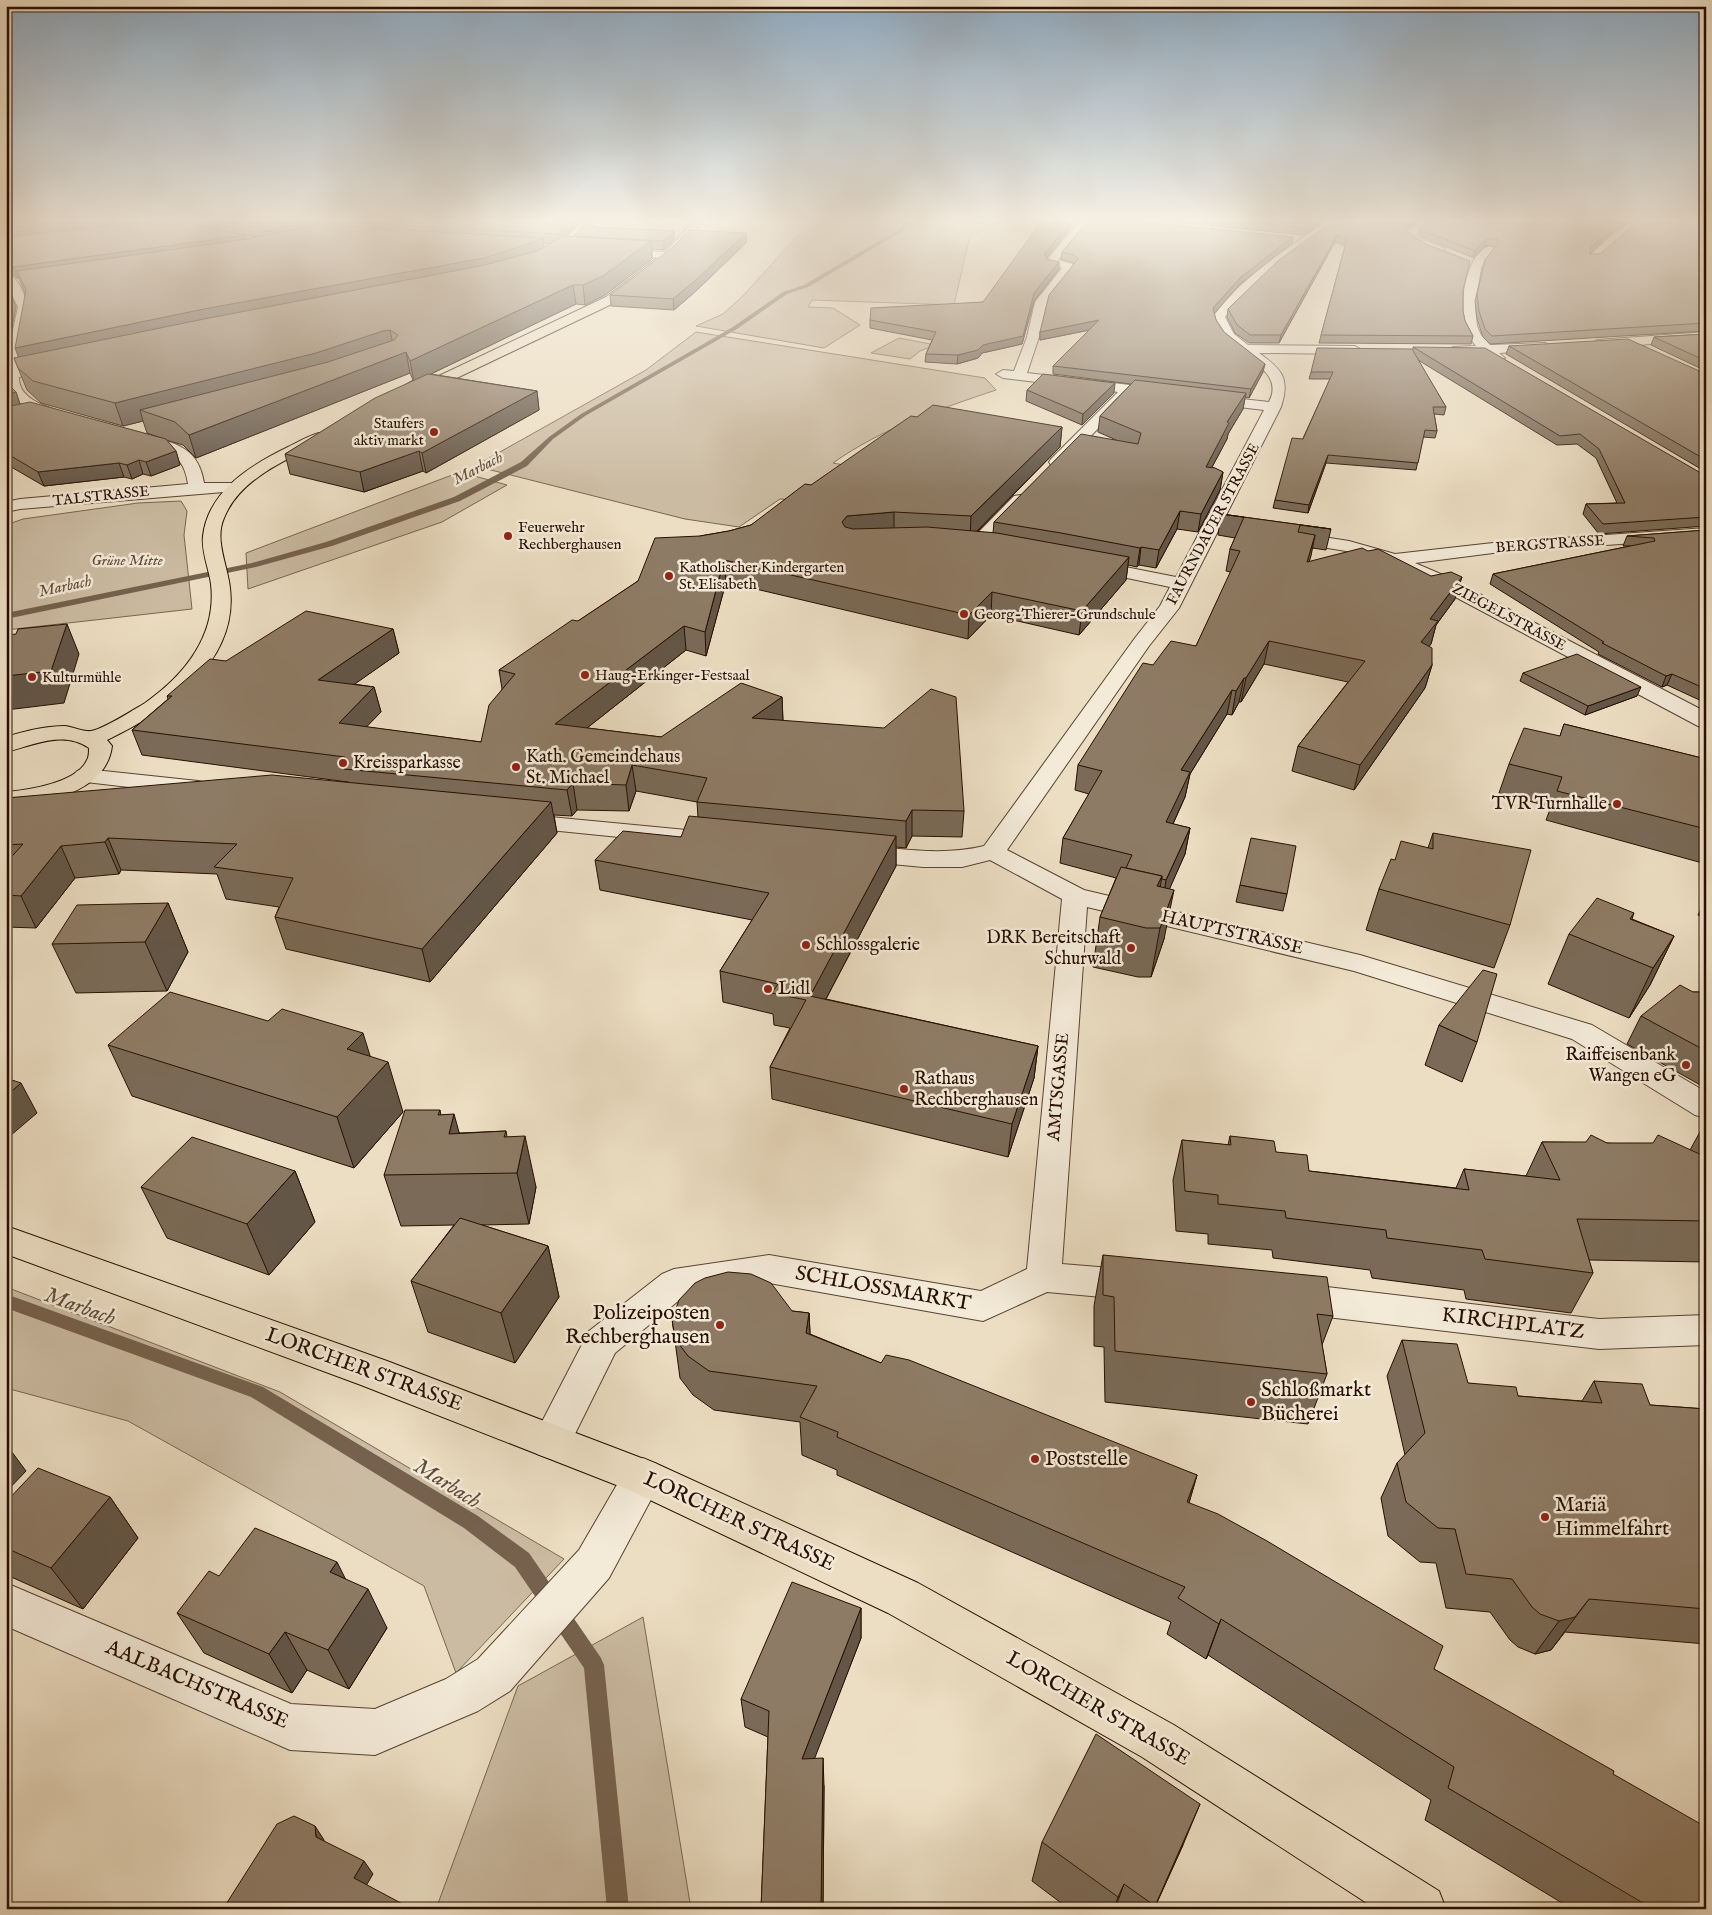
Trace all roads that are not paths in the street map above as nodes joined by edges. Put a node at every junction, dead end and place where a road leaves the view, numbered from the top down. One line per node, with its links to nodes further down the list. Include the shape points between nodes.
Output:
1 (23, 311): 15 (street)
2 (586, 311): 23 (main road)
3 (1039, 311): 20 (street)
4 (1223, 311): 10 (street, FAURNDAUER STRASSE, via 1219,317 1221,327)
5 (1469, 311): 13 (street, via 1475,339)
6 (1706, 336): 7 (street)
7 (1629, 342): 8 (street); 14 (street)
8 (1585, 344)
9 (1556, 346): 13 (street)
10 (1244, 349): 11 (street); 25 (street, FAURNDAUER STRASSE, via 1268,368 1279,383)
11 (1369, 350)
12 (1441, 350): 13 (street)
13 (1486, 350): 17 (street)
14 (1654, 354)
15 (10, 358): 19 (street)
16 (70, 362): 19 (street)
17 (1511, 365)
18 (1003, 374): 20 (street)
19 (12, 375): 26 (street, via 12,382 22,398)
20 (1019, 376): 21 (street)
21 (1129, 389): 22 (street); 31 (street)
22 (1178, 395)
23 (406, 397)
24 (1197, 397): 25 (street)
25 (1274, 407): 41 (street, FAURNDAUER STRASSE, via 1222,528)
26 (35, 408): 27 (street); 28 (street)
27 (16, 413)
28 (73, 420)
29 (146, 427): 34 (street, via 121,434 176,448 194,468)
30 (335, 431): 32 (main road, via 282,456)
31 (1046, 474)
32 (236, 486): 34 (street, TALSTRASSE); 43 (main road, via 217,515 212,530 222,593 216,636 202,660 177,687 142,714)
33 (1032, 487): 38 (street, via 985,547)
34 (197, 488): 35 (street, TALSTRASSE)
35 (6, 507)
36 (1706, 533): 39 (street, BERGSTRASSE, via 1493,548)
37 (1270, 534): 39 (street, ZIEGELSTRASSE, via 1349,546)
38 (957, 544)
39 (1394, 560): 42 (street, ZIEGELSTRASSE)
40 (1072, 562): 41 (street)
41 (1181, 584): 51 (street, FAURNDAUER STRASSE, via 1164,614)
42 (1706, 721)
43 (92, 739): 44 (main road, via 79,735 40,735); 45 (main road, via 100,746 102,755)
44 (6, 745)
45 (85, 776): 46 (street); 47 (main road, via 62,788 35,796)
46 (217, 790)
47 (6, 799)
48 (498, 819): 49 (street)
49 (745, 842)
50 (834, 850): 51 (street, via 947,859)
51 (993, 852): 52 (street, HAUPTSTRASSE)
52 (1075, 896): 53 (street, HAUPTSTRASSE, via 1360,964 1582,1032); 55 (street, AMTSGASSE)
53 (1706, 1107)
54 (6, 1240): 59 (main road, LORCHER STRASSE, via 374,1373)
55 (1044, 1277): 56 (street); 59 (street, SCHLOSSMARKT, via 983,1306 770,1269 674,1284 602,1342)
56 (1162, 1287)
57 (1260, 1295): 58 (street, KIRCHPLATZ, via 1599,1334)
58 (1706, 1330)
59 (551, 1441): 60 (main road, LORCHER STRASSE)
60 (643, 1477): 61 (street, AALBACHSTRASSE, via 594,1564 494,1674 462,1695 375,1732 290,1727); 62 (main road, LORCHER STRASSE, via 903,1598 1158,1741)
61 (6, 1604)
62 (1421, 1909)

